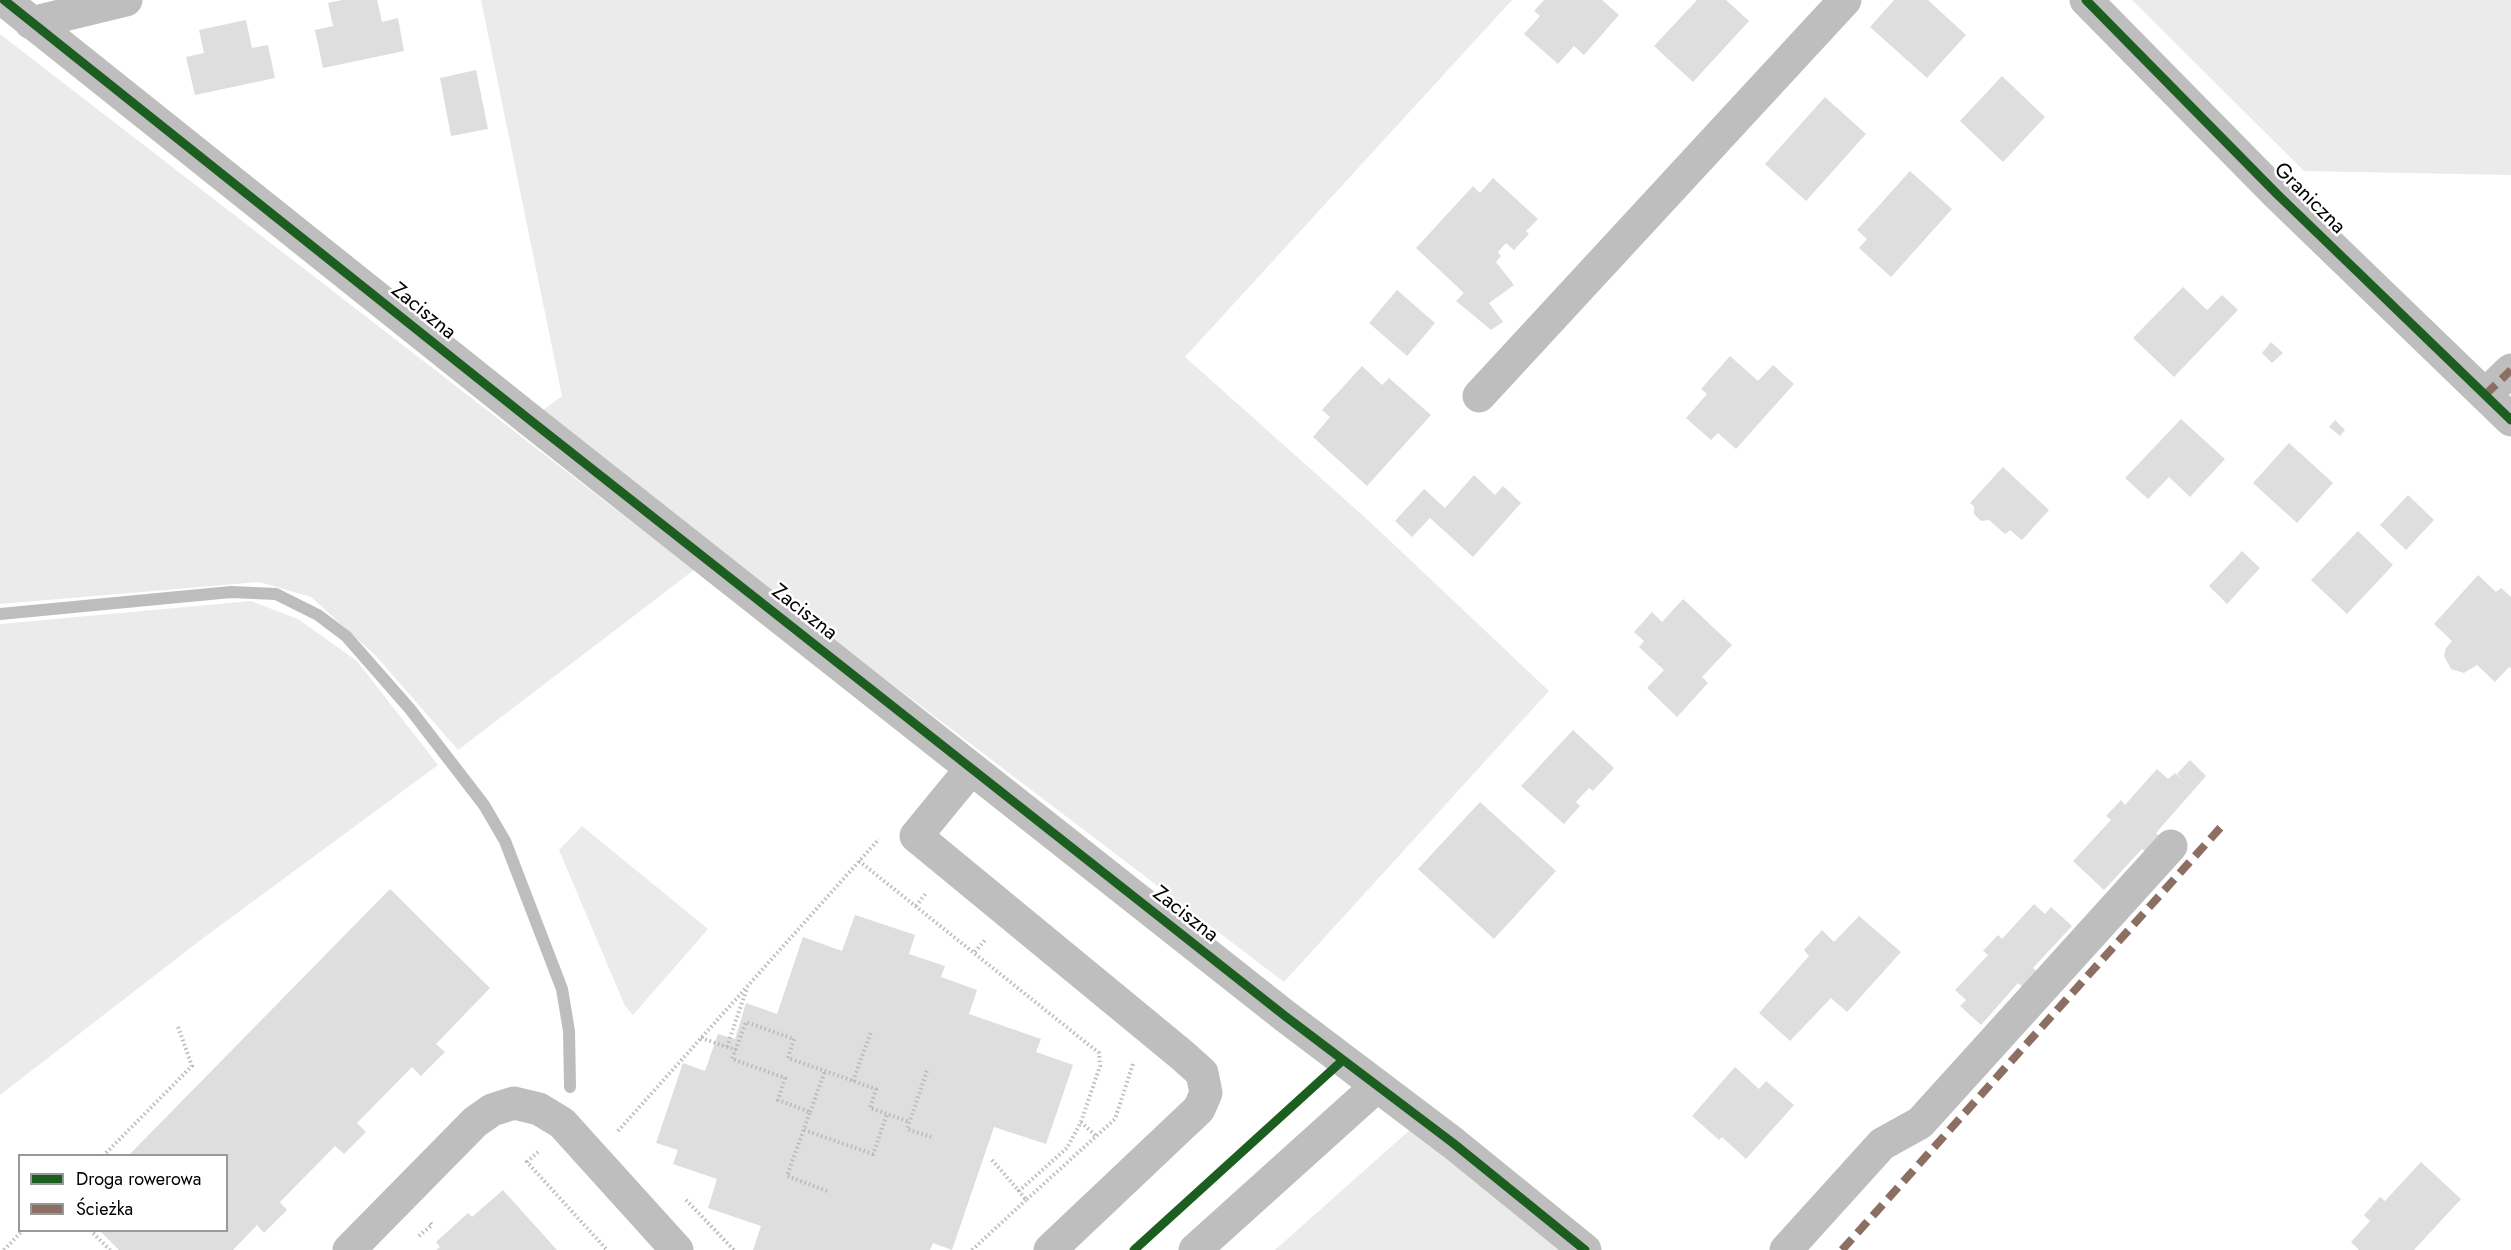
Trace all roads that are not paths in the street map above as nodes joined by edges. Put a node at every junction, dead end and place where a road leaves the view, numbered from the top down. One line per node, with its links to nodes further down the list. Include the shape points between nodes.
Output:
1 (4, 0): 5 (street, Zaciszna)
2 (126, 0): 5 (street)
3 (1845, 0): 8 (street)
4 (2086, 0): 7 (street, Graniczna, via 2277,194)
5 (31, 23): 10 (street, Zaciszna)
6 (2511, 370): 7 (street)
7 (2485, 395): 9 (street, Graniczna)
8 (1479, 396)
9 (2511, 420)
10 (971, 769): 12 (street, Zaciszna); 15 (street, via 916,836 1182,1055 1202,1073 1206,1093 1199,1109)
11 (2171, 846): 18 (street, via 1920,1123 1882,1144)
12 (1377, 1086): 16 (street); 17 (street, Zaciszna)
13 (349, 1250): 14 (street, via 475,1122 492,1110 514,1103 539,1109 566,1128)
14 (677, 1250)
15 (1050, 1250)
16 (1195, 1250)
17 (1585, 1250)
18 (1786, 1250)

